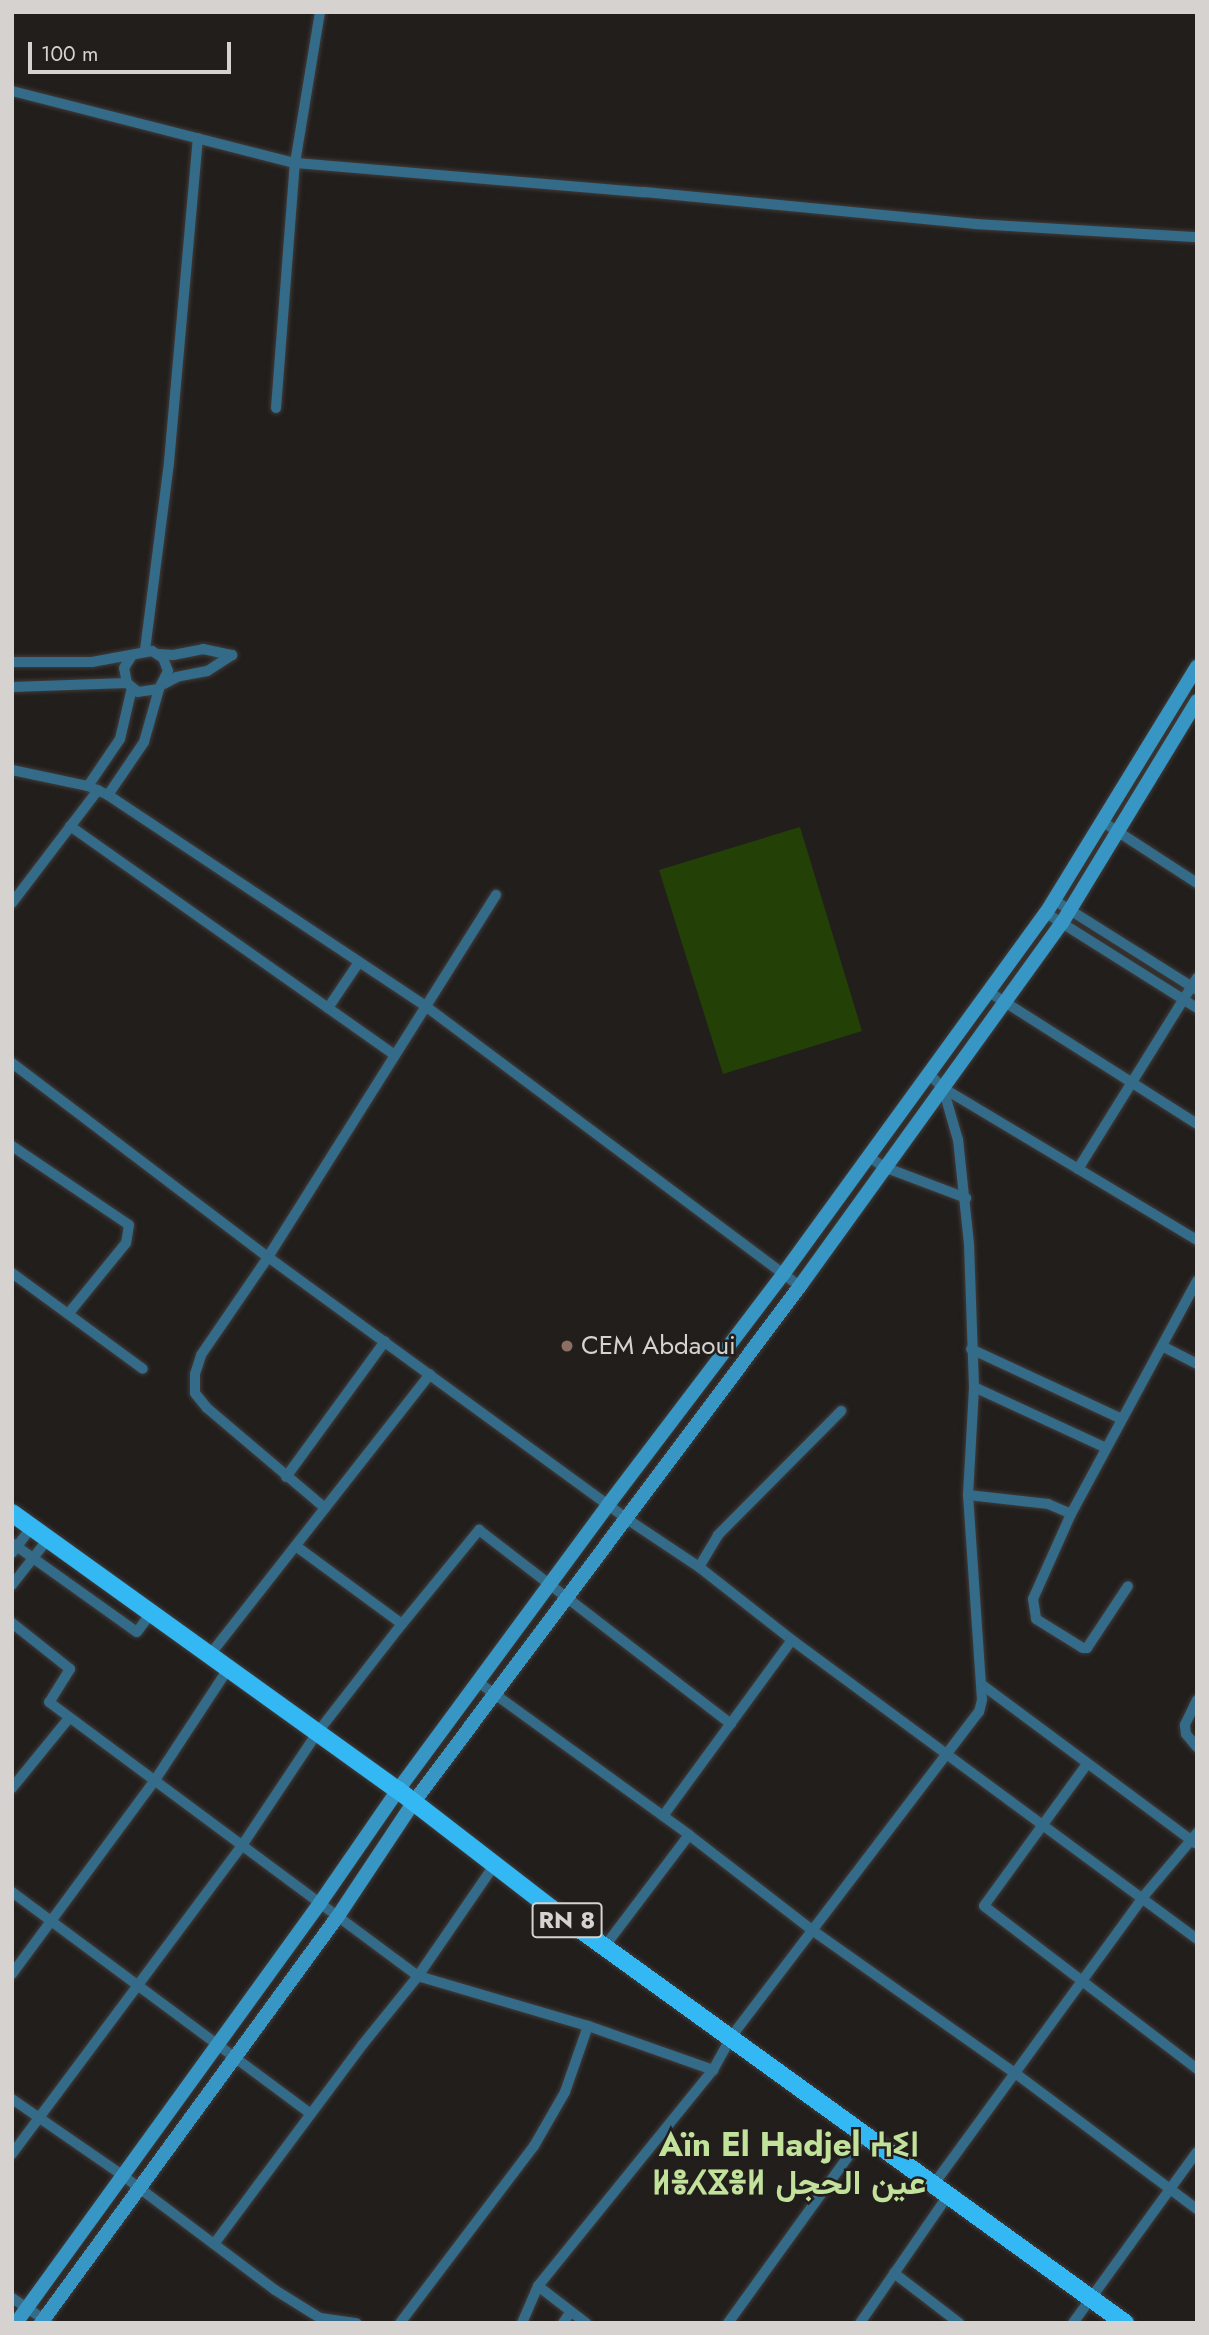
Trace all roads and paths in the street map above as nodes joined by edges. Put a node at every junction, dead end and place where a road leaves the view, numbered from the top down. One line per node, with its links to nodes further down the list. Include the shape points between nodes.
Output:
1 (320, 12): 4 (street)
2 (12, 91): 3 (street)
3 (198, 138): 4 (street); 7 (street, via 169,462)
4 (295, 163): 5 (street, via 976,224); 6 (street)
5 (1197, 237)
6 (276, 408)
7 (145, 650): 8 (street); 9 (street)
8 (158, 654): 14 (street, via 168,671); 14 (street, via 204,649 232,655 207,671 177,677)
9 (132, 655): 10 (street, via 92,662); 12 (street, via 124,668)
10 (12, 662)
11 (1197, 667): 18 (main road)
12 (130, 686): 13 (street); 14 (street, via 145,693); 17 (street, via 120,739)
13 (12, 687)
14 (162, 687): 17 (street, via 144,742)
15 (1197, 701): 20 (main road)
16 (12, 770): 17 (street)
17 (98, 790): 19 (street); 27 (street)
18 (1102, 822): 20 (street); 23 (main road)
19 (70, 826): 24 (street); 34 (street)
20 (1117, 832): 21 (street); 26 (main road)
21 (1197, 883)
22 (496, 895): 32 (street)
23 (1054, 900): 25 (main road); 26 (street)
24 (12, 903)
25 (1046, 913): 26 (street); 29 (main road)
26 (1066, 917): 28 (street); 30 (street); 31 (main road)
27 (359, 962): 32 (street); 34 (street)
28 (1195, 985): 30 (street)
29 (989, 992): 31 (street); 37 (main road)
30 (1183, 999): 33 (street); 38 (street)
31 (1005, 1002): 38 (street); 39 (main road)
32 (424, 1006): 35 (street); 49 (street)
33 (1197, 1008)
34 (328, 1009): 35 (street)
35 (393, 1054): 47 (street)
36 (14, 1068): 47 (street)
37 (929, 1074): 39 (street); 42 (main road)
38 (1132, 1082): 40 (street); 44 (street)
39 (943, 1088): 43 (main road); 44 (street); 45 (street, via 958,1140)
40 (1197, 1124)
41 (12, 1146): 52 (street, via 128,1225 126,1243)
42 (868, 1156): 43 (street); 49 (main road)
43 (884, 1167): 45 (street); 51 (main road)
44 (1078, 1169): 46 (street)
45 (966, 1198): 55 (street)
46 (1197, 1240)
47 (268, 1257): 53 (street); 63 (street, via 201,1355 195,1393)
48 (12, 1273): 52 (street)
49 (784, 1273): 51 (street); 65 (main road)
50 (1197, 1281): 54 (street)
51 (800, 1286): 69 (main road)
52 (69, 1312): 57 (street)
53 (385, 1341): 58 (street); 63 (street)
54 (1162, 1346): 56 (street); 61 (street)
55 (971, 1349): 59 (street); 61 (street)
56 (1197, 1364)
57 (143, 1369)
58 (430, 1374): 65 (street); 66 (street)
59 (974, 1387): 62 (street); 64 (street)
60 (841, 1411): 75 (street, via 718,1535)
61 (1122, 1419): 62 (street)
62 (1106, 1448): 68 (street)
63 (286, 1478): 66 (street)
64 (968, 1495): 68 (street, via 1048,1504); 87 (street)
65 (608, 1505): 69 (street); 77 (main road)
66 (325, 1508): 72 (street)
67 (12, 1513): 70 (main road, RN 8)
68 (1071, 1514): 78 (street, via 1033,1599 1035,1619 1087,1648)
69 (627, 1519): 75 (street); 79 (main road)
70 (31, 1528): 71 (main road, RN 8); 73 (street)
71 (48, 1539): 74 (street); 80 (main road, RN 8)
72 (296, 1546): 82 (street); 84 (street)
73 (14, 1547): 74 (street)
74 (33, 1558): 76 (street); 80 (street, via 136,1632)
75 (699, 1567): 83 (street)
76 (12, 1585)
77 (550, 1585): 79 (street); 82 (street, via 479,1530); 86 (main road)
78 (1128, 1586)
79 (566, 1600): 88 (main road); 91 (street)
80 (150, 1614): 84 (main road, RN 8)
81 (12, 1623): 90 (street, via 70,1669 50,1702)
82 (402, 1624): 92 (street)
83 (792, 1640): 91 (street); 94 (street)
84 (209, 1657): 85 (main road, RN 8)
85 (228, 1669): 92 (main road, RN 8); 96 (street)
86 (478, 1682): 88 (street); 98 (main road)
87 (981, 1685): 94 (street, via 979,1712); 95 (street)
88 (495, 1694): 99 (main road); 100 (street)
89 (1197, 1700): 93 (street, via 1185,1725)
90 (69, 1717): 96 (street); 97 (street)
91 (731, 1724): 100 (street)
92 (317, 1733): 98 (main road, RN 8); 104 (street)
93 (1197, 1747)
94 (946, 1754): 101 (street); 111 (street)
95 (1087, 1764): 101 (street); 103 (street)
96 (155, 1780): 104 (street); 110 (street)
97 (13, 1785)
98 (398, 1790): 99 (main road, RN 8); 108 (main road)
99 (413, 1803): 105 (main road, RN 8); 109 (main road)
100 (663, 1816): 102 (street)
101 (1046, 1825): 107 (street); 116 (street, via 984,1906)
102 (689, 1835): 111 (street); 113 (street)
103 (1195, 1839): 107 (street)
104 (243, 1844): 108 (street); 117 (street)
105 (495, 1864): 113 (main road, RN 8); 115 (street)
106 (12, 1892): 110 (street)
107 (1143, 1897): 112 (street); 116 (street)
108 (320, 1903): 109 (street); 120 (main road)
109 (338, 1916): 115 (street); 121 (main road)
110 (52, 1920): 114 (street); 117 (street)
111 (811, 1930): 119 (street); 124 (street)
112 (1197, 1939)
113 (605, 1946): 119 (main road, RN 8)
114 (12, 1975)
115 (418, 1976): 118 (street); 126 (street)
116 (1083, 1982): 122 (street); 124 (street)
117 (137, 1984): 120 (street); 127 (street)
118 (588, 2026): 123 (street); 147 (street, via 565,2092 534,2146)
119 (732, 2037): 123 (street); 128 (main road, RN 8)
120 (217, 2043): 121 (street); 131 (main road)
121 (233, 2056): 126 (street); 132 (main road)
122 (1197, 2069)
123 (713, 2070): 138 (street)
124 (1015, 2073): 133 (street); 134 (street)
125 (12, 2099): 127 (street)
126 (311, 2114): 136 (street)
127 (38, 2118): 130 (street); 131 (street)
128 (866, 2133): 133 (main road, RN 8); 151 (street)
129 (1197, 2152): 134 (street)
130 (12, 2154)
131 (122, 2175): 132 (street); 141 (main road)
132 (140, 2188): 136 (street); 144 (main road)
133 (942, 2189): 137 (street); 140 (main road, RN 8)
134 (1168, 2190): 135 (street); 140 (street)
135 (1197, 2209)
136 (214, 2244): 143 (street)
137 (894, 2273): 152 (street); 153 (street)
138 (538, 2286): 142 (street); 148 (street)
139 (12, 2298): 141 (street)
140 (1092, 2298): 154 (street); 155 (main road, RN 8)
141 (26, 2309): 144 (street); 145 (main road)
142 (570, 2311): 149 (street); 150 (street)
143 (318, 2320): 146 (street)
144 (45, 2321)
145 (16, 2323)
146 (357, 2323)
147 (400, 2323)
148 (522, 2323)
149 (563, 2323)
150 (586, 2323)
151 (728, 2323)
152 (860, 2323)
153 (959, 2323)
154 (1073, 2323)
155 (1125, 2323)

